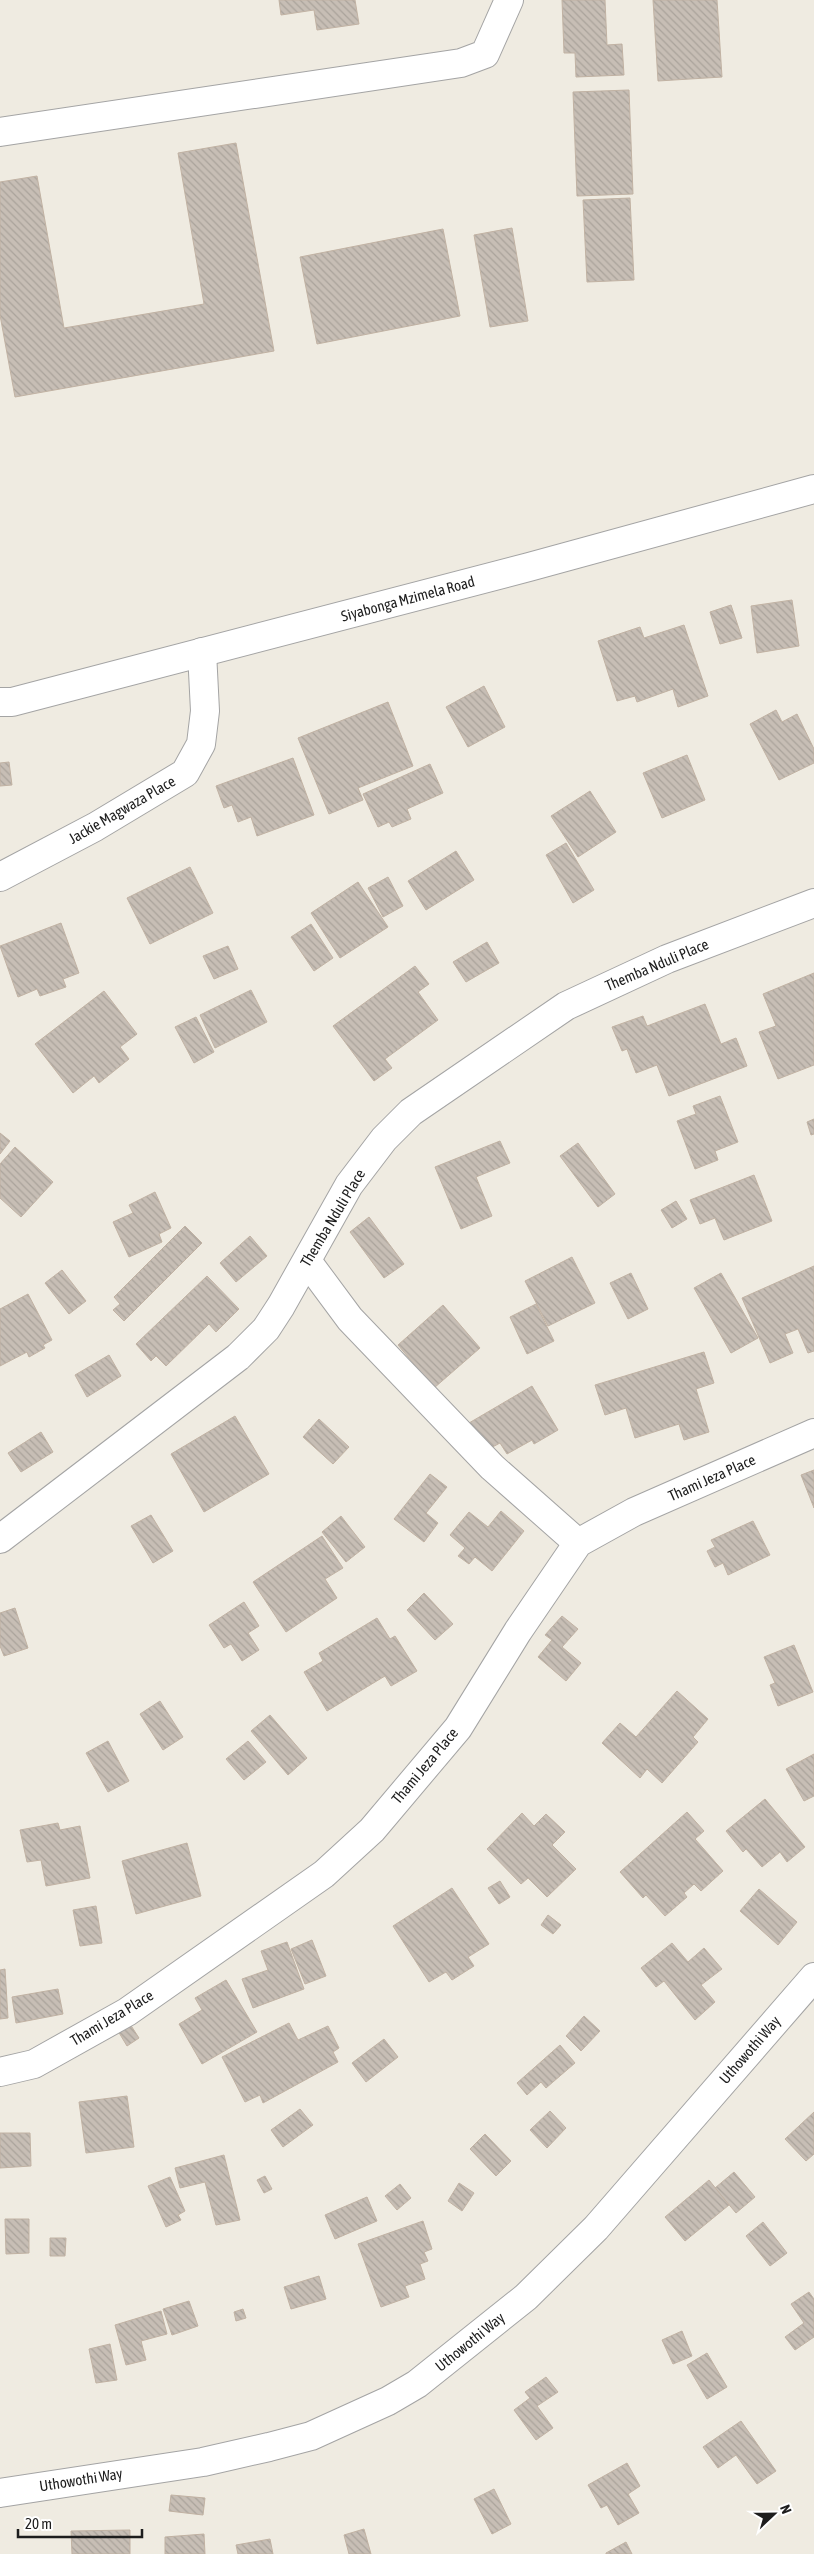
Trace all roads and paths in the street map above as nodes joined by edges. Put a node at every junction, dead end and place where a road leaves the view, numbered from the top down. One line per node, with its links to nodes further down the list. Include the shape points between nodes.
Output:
1 (508, 0): 2 (street, via 485,54 462,63)
2 (0, 132)
3 (814, 489): 4 (street, Siyabonga Mzimela Road)
4 (202, 652): 5 (street, Siyabonga Mzimela Road, via 12,702); 6 (street, Jackie Magwaza Place, via 205,711 201,744 184,773 95,827)
5 (0, 702)
6 (0, 877)
7 (814, 903): 8 (street, Themba Nduli Place, via 667,959 566,1006 411,1112 384,1139 349,1185)
8 (307, 1261): 10 (street, Themba Nduli Place, via 266,1329 238,1357); 11 (street, via 350,1319 492,1468)
9 (814, 1434): 11 (street, Thami Jeza Place, via 634,1512)
10 (0, 1538)
11 (578, 1543): 13 (street, Thami Jeza Place, via 458,1728 352,1850 324,1874 127,2012 34,2064)
12 (814, 1977): 14 (street, Uthowothi Way, via 596,2228 526,2297 417,2384 311,2436 269,2447 203,2462)
13 (0, 2072)
14 (0, 2493)

